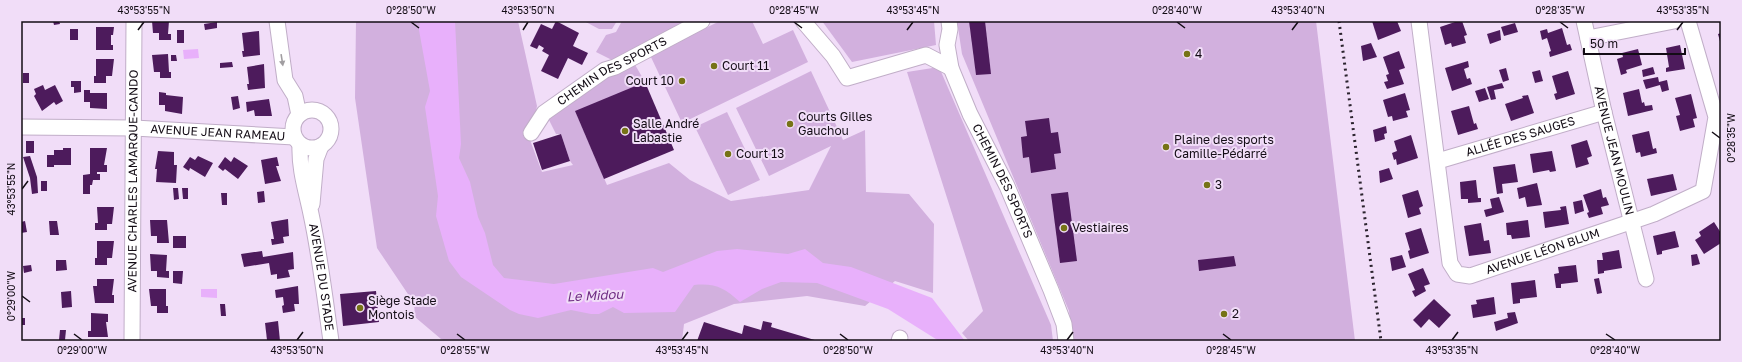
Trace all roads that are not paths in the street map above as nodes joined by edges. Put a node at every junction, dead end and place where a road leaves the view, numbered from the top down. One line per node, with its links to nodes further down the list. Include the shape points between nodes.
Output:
1 (134, 21): 15 (street, AVENUE CHARLES LAMARQUE-CANDO)
2 (277, 21): 13 (street, one-way to 13, via 285,80 295,96)
3 (702, 21): 16 (street, CHEMIN DES SPORTS, via 605,70 544,113)
4 (803, 21): 11 (street, via 835,59 847,78 926,55)
5 (949, 21): 11 (street, CHEMIN DES SPORTS, via 947,45)
6 (1419, 21): 19 (street, AVENUE LÉON BLUM)
7 (1584, 21): 10 (street, AVENUE JEAN MOULIN)
8 (1674, 21): 10 (street)
9 (1688, 21): 21 (street, AVENUE LÉON BLUM, via 1716,117 1703,191)
10 (1588, 38): 12 (street, AVENUE JEAN MOULIN)
11 (951, 68): 25 (street, CHEMIN DES SPORTS, via 970,114 1007,186 1048,283 1064,324)
12 (1604, 112): 19 (street, ALLÉE DES SAUGES); 21 (street, AVENUE JEAN MOULIN)
13 (299, 115): 17 (street, via 293,124); 18 (street, via 312,109 324,113 328,118 332,131)
14 (21, 127): 15 (street, AVENUE JEAN RAMEAU)
15 (134, 128): 17 (street, AVENUE JEAN RAMEAU); 23 (street, AVENUE CHARLES LAMARQUE-CANDO)
16 (530, 133)
17 (297, 141): 18 (street, via 310,149); 20 (street, AVENUE DU STADE, via 304,188)
18 (321, 146): 20 (street, AVENUE DU STADE, via 316,159)
19 (1438, 161): 21 (street, AVENUE LÉON BLUM, via 1450,263 1457,274 1470,276)
20 (311, 213): 24 (street, AVENUE DU STADE)
21 (1631, 222): 22 (street, AVENUE JEAN MOULIN)
22 (1646, 279)
23 (132, 341)
24 (331, 341)
25 (1066, 341)

